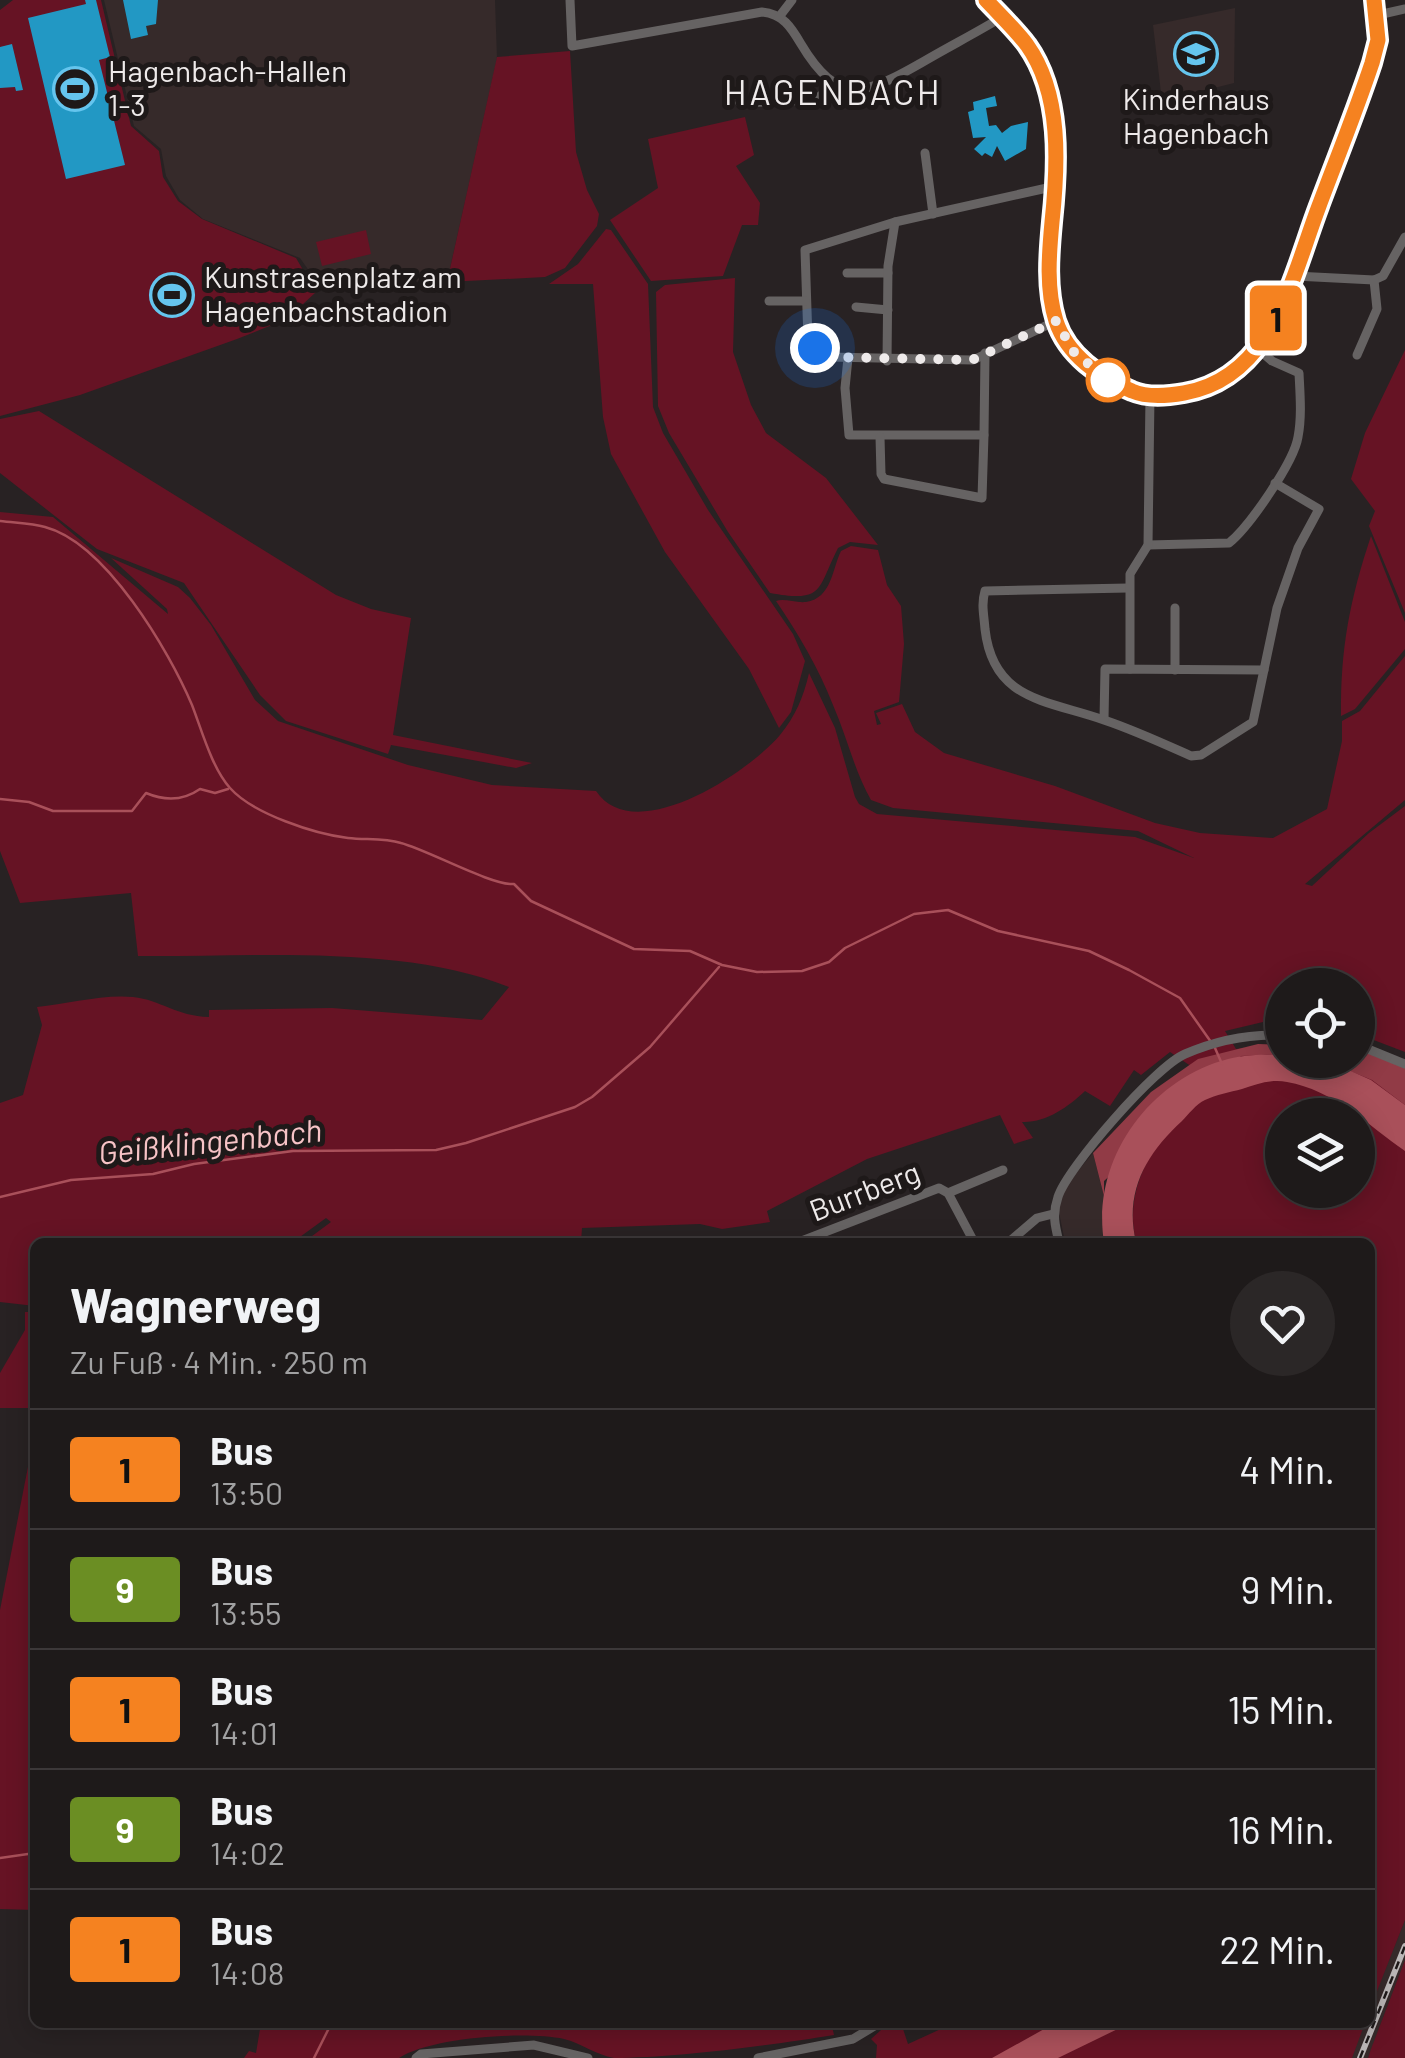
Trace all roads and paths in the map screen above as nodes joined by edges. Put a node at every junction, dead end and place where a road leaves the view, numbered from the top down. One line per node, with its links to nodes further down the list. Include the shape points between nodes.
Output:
1 (570, 0): 6 (street, via 572,46 762,12)
2 (792, 0): 6 (street)
3 (986, 0): 8 (street)
4 (1374, 0): 7 (street)
5 (1405, 9): 7 (street)
6 (777, 15): 9 (street)
7 (1378, 16): 18 (street, via 1372,63)
8 (1002, 18): 9 (street, via 888,83 864,90); 12 (street, via 1044,76)
9 (834, 85): 10 (street, via 815,100)
10 (740, 103)
11 (926, 153): 13 (street)
12 (1056, 186): 13 (street); 24 (street, via 1049,263)
13 (933, 214): 14 (street)
14 (896, 222): 17 (street); 21 (street, via 805,250)
15 (1405, 237): 19 (street, via 1388,271)
16 (847, 273): 17 (street)
17 (888, 274): 23 (street)
18 (1295, 276): 19 (street); 25 (street)
19 (1374, 280): 27 (street, via 1376,309)
20 (769, 300): 21 (street)
21 (806, 302): 28 (street, via 808,340 829,357)
22 (856, 308): 23 (street)
23 (888, 310): 29 (street)
24 (1056, 321): 26 (street); 30 (street, via 1090,368)
25 (1257, 348): 30 (street, via 1219,382); 33 (street, via 1299,373 1298,442)
26 (985, 353): 29 (street, via 972,360); 31 (street)
27 (1357, 355)
28 (848, 358): 29 (street); 32 (street, via 849,435)
29 (887, 361)
30 (1150, 396): 34 (street)
31 (984, 436): 32 (street); 32 (street, via 982,498 884,479)
32 (880, 437)
33 (1275, 483): 34 (street, via 1260,493 1230,544); 39 (street, via 1319,509 1276,608)
34 (1148, 545): 35 (street)
35 (1128, 588): 37 (street); 40 (street, via 992,588 985,590 982,605 988,650 1000,675 1056,707)
36 (1175, 608): 38 (street)
37 (1130, 669): 38 (street); 40 (street, via 1105,670)
38 (1175, 670): 39 (street)
39 (1264, 670): 40 (street, via 1253,722 1201,755)
40 (1104, 720)
41 (1265, 1036): 46 (street, via 1222,1040 1162,1069 1067,1179)
42 (1375, 1052): 43 (street)
43 (1405, 1064)
44 (1003, 1170): 45 (street, Burrberg)
45 (948, 1194): 47 (street, Burrberg, via 939,1188); 48 (street, Burrberg)
46 (1053, 1214): 49 (street); 50 (street)
47 (810, 1238)
48 (972, 1238)
49 (1014, 1238)
50 (1058, 1238)
51 (871, 2028): 54 (street, via 852,2039)
52 (416, 2058): 53 (street, via 534,2045)
53 (588, 2058)
54 (758, 2058)

